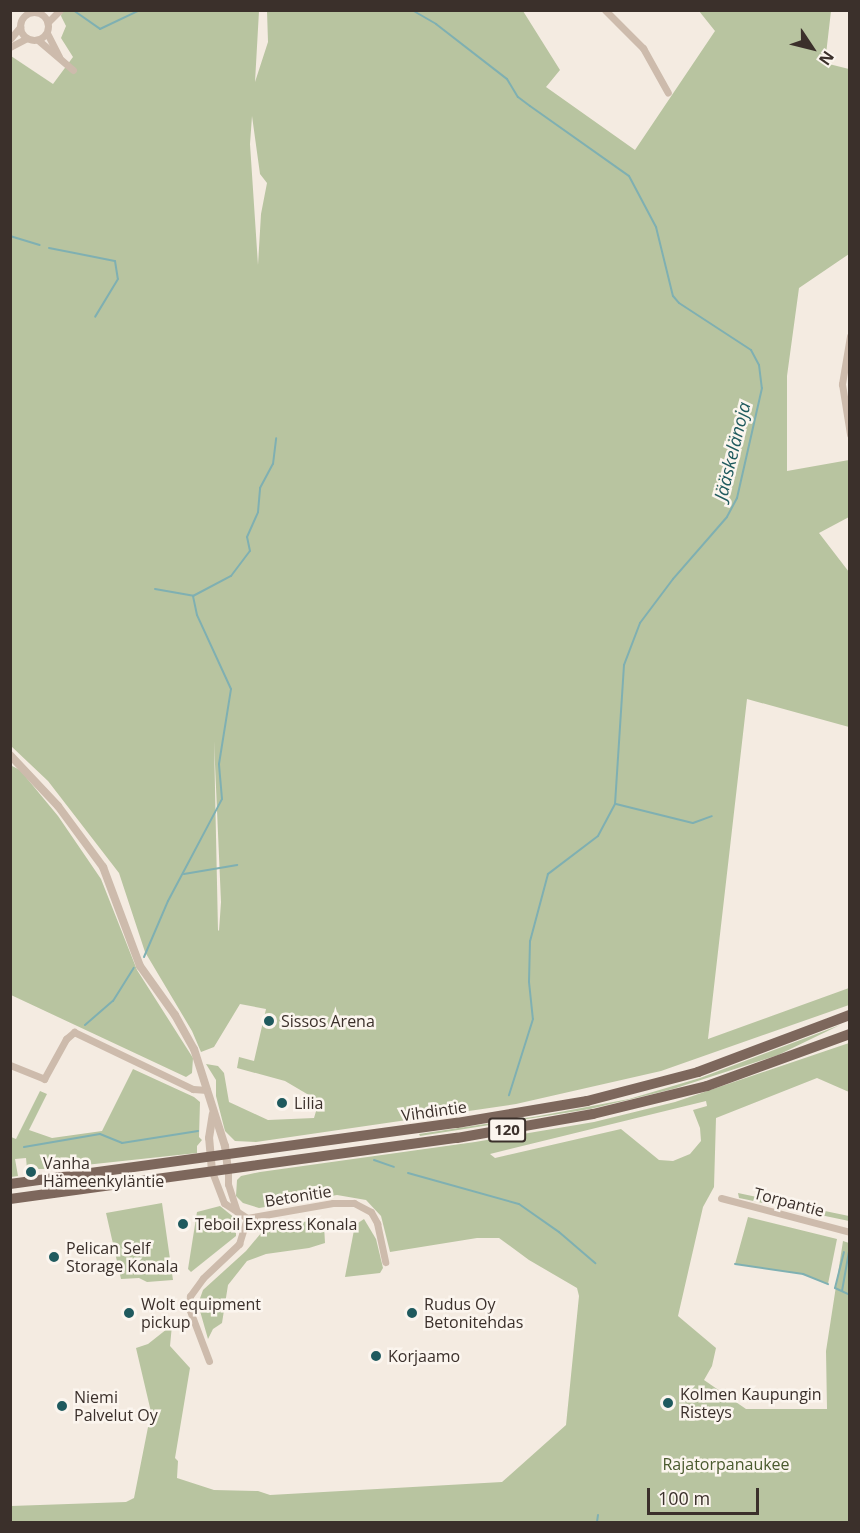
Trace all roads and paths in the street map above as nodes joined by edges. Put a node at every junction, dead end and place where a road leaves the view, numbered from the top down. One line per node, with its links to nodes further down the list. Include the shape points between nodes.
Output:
1 (19, 10): 6 (street)
2 (60, 10): 7 (street)
3 (605, 10): 16 (street, via 643,48)
4 (30, 11): 5 (street); 6 (street)
5 (45, 12): 7 (street)
6 (22, 18): 8 (street)
7 (48, 22): 9 (street)
8 (20, 27): 10 (street); 11 (street)
9 (47, 33): 12 (street); 14 (street)
10 (27, 38): 12 (street); 13 (street)
11 (10, 39)
12 (38, 40): 14 (street)
13 (10, 47)
14 (60, 57): 15 (street)
15 (73, 70)
16 (668, 93)
17 (849, 336): 18 (street, via 842,384)
18 (849, 434)
19 (10, 755): 23 (street, via 58,806 103,867 140,966 194,1049)
20 (849, 1015): 25 (main road, Vihdintie / 120, via 698,1072 618,1094 457,1123)
21 (849, 1034): 27 (main road, Vihdintie / 120, via 707,1086 636,1106 457,1138)
22 (10, 1065): 23 (street, via 39,1079 45,1078 66,1039 74,1032 193,1089)
23 (207, 1090): 24 (street)
24 (213, 1114): 25 (street); 26 (street)
25 (227, 1154): 26 (main road, Vihdintie / 120); 27 (street)
26 (211, 1155): 28 (street); 29 (main road, Vihdintie / 120)
27 (228, 1169): 28 (main road, Vihdintie / 120); 32 (street, via 228,1184)
28 (212, 1171): 31 (main road, Vihdintie / 120); 32 (street, via 224,1203)
29 (10, 1184)
30 (721, 1198): 34 (street, Torpantie)
31 (10, 1199)
32 (237, 1212): 33 (street)
33 (247, 1218): 35 (street, Betonitie, via 354,1203 371,1212 377,1223); 36 (street, via 239,1244 190,1296 189,1308)
34 (849, 1232)
35 (386, 1262)
36 (209, 1361)

